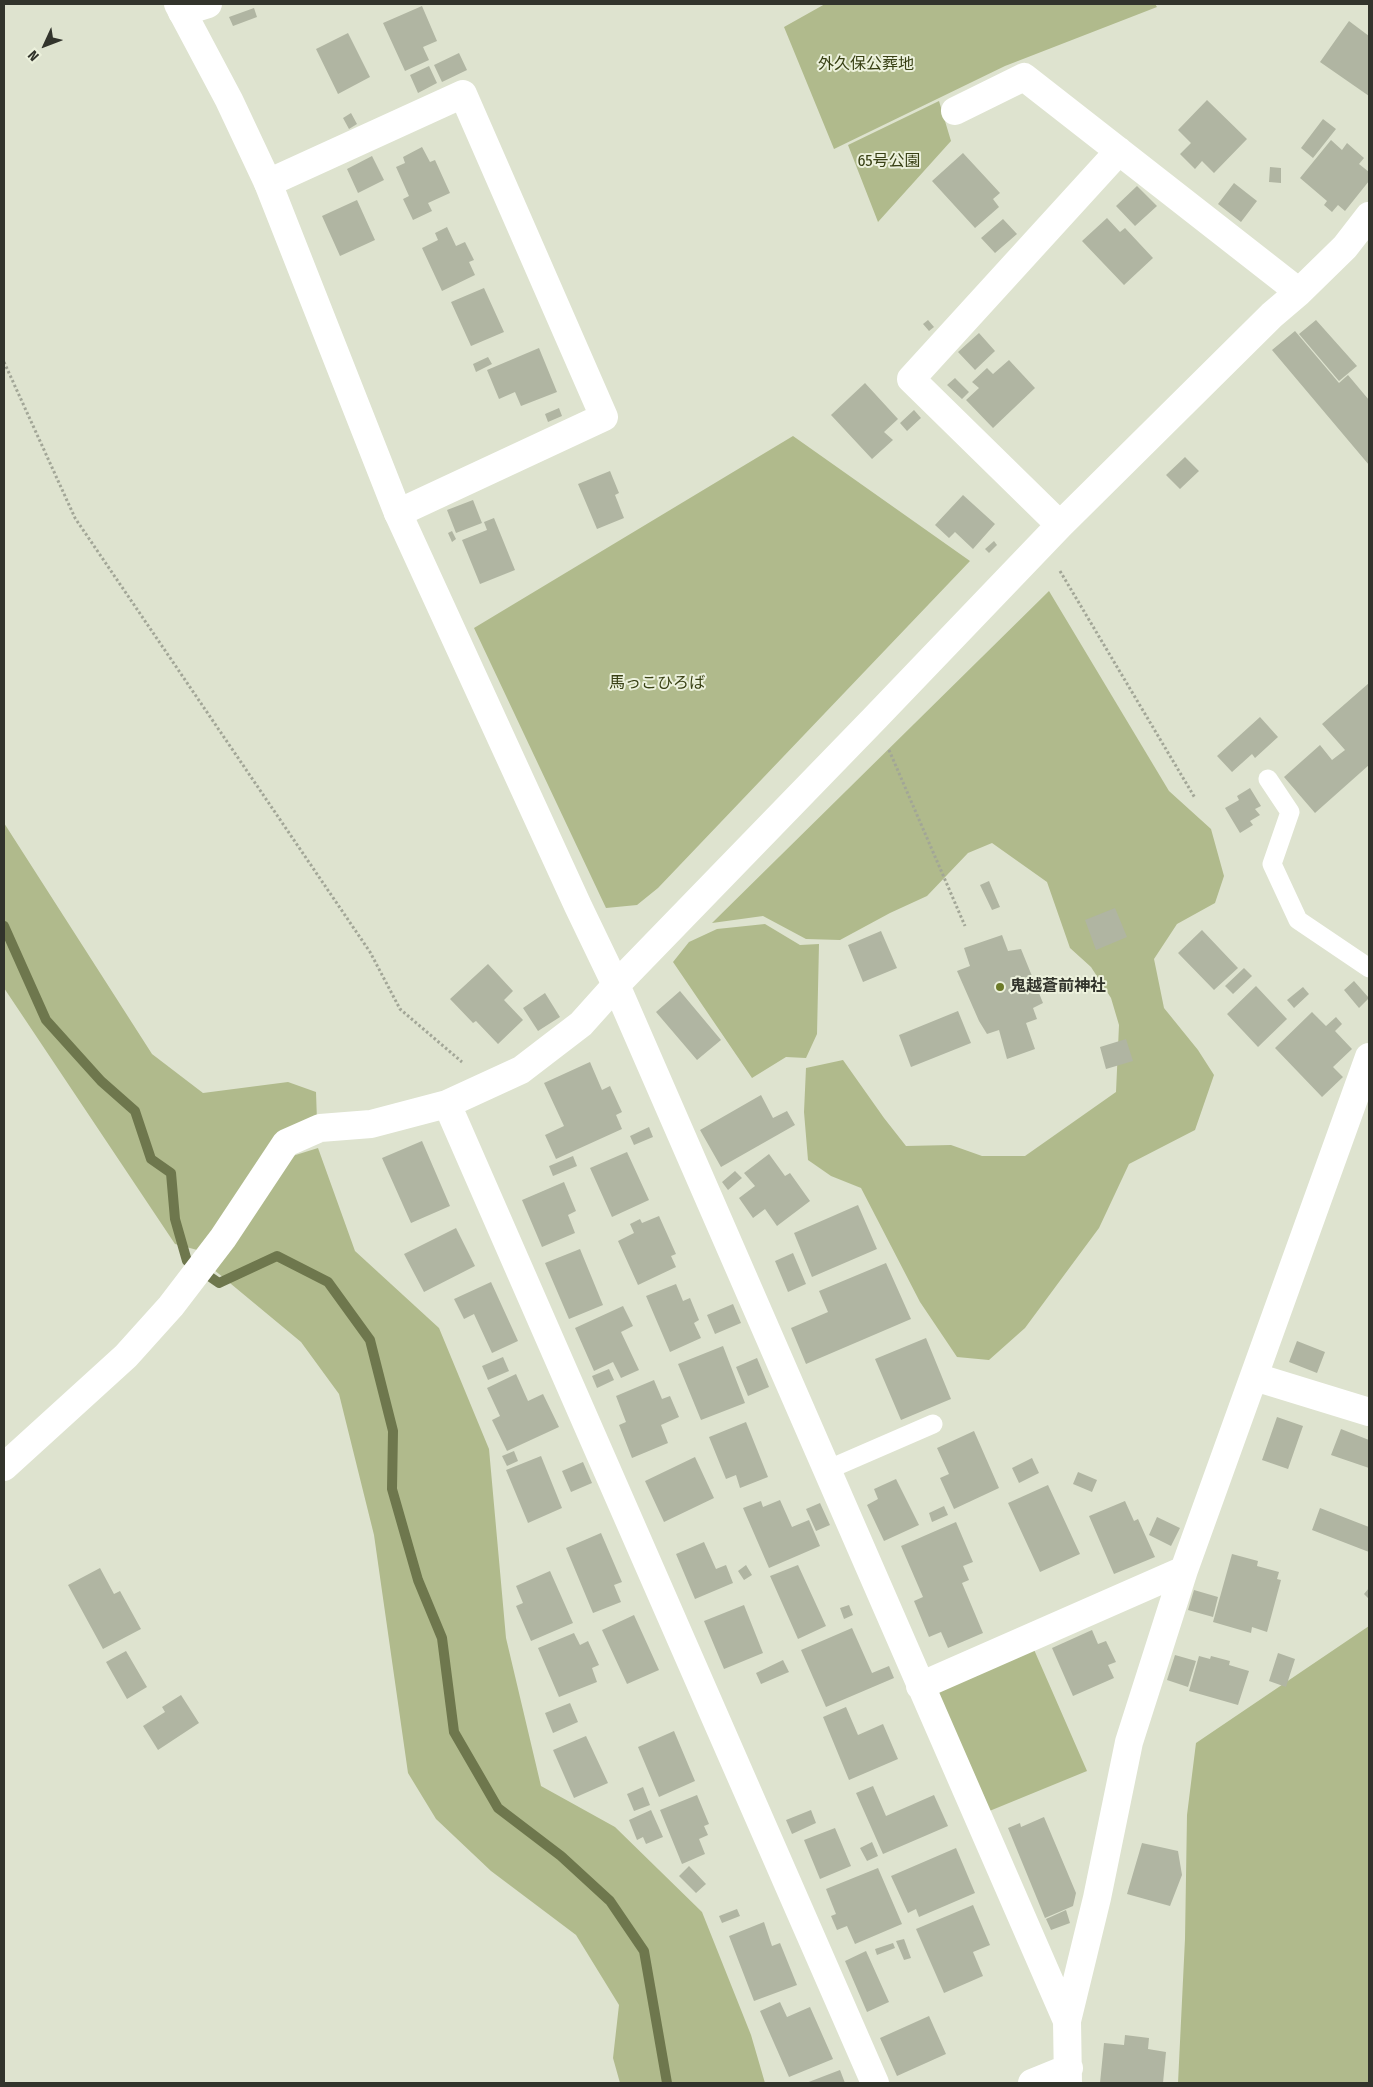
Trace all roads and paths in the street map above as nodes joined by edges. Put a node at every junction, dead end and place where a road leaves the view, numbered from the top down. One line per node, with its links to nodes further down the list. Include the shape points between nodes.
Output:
1 (208, 4): 2 (street)
2 (180, 8): 5 (street)
3 (955, 110): 4 (street, via 1024,77)
4 (1119, 152): 7 (street); 10 (street, via 911,379)
5 (268, 183): 9 (street); 9 (street, via 463,94 604,417)
6 (1369, 216): 7 (street, via 1345,247)
7 (1299, 292): 10 (street)
8 (4, 362): 18 (path, via 75,518 370,952 400,1009)
9 (398, 513): 16 (street)
10 (1051, 534): 11 (street); 13 (path)
11 (875, 718): 14 (path); 16 (street)
12 (1268, 779): 15 (lane, via 1290,812 1272,864 1298,920)
13 (1195, 798)
14 (965, 926)
15 (1369, 968)
16 (616, 985): 18 (street, via 581,1024 521,1070); 24 (street)
17 (1369, 1057): 20 (street)
18 (489, 1085): 19 (street)
19 (447, 1104): 23 (street, via 371,1124 320,1128 286,1142 210,1256 171,1306 126,1356); 29 (street)
20 (1255, 1377): 21 (street); 25 (street)
21 (1369, 1412)
22 (933, 1424): 24 (lane)
23 (4, 1467)
24 (828, 1470): 26 (street)
25 (1184, 1570): 26 (street); 27 (street, via 1129,1742 1097,1898)
26 (920, 1686): 27 (street)
27 (1067, 2021): 28 (street)
28 (1068, 2075): 30 (street)
29 (875, 2083)
30 (1032, 2083)

